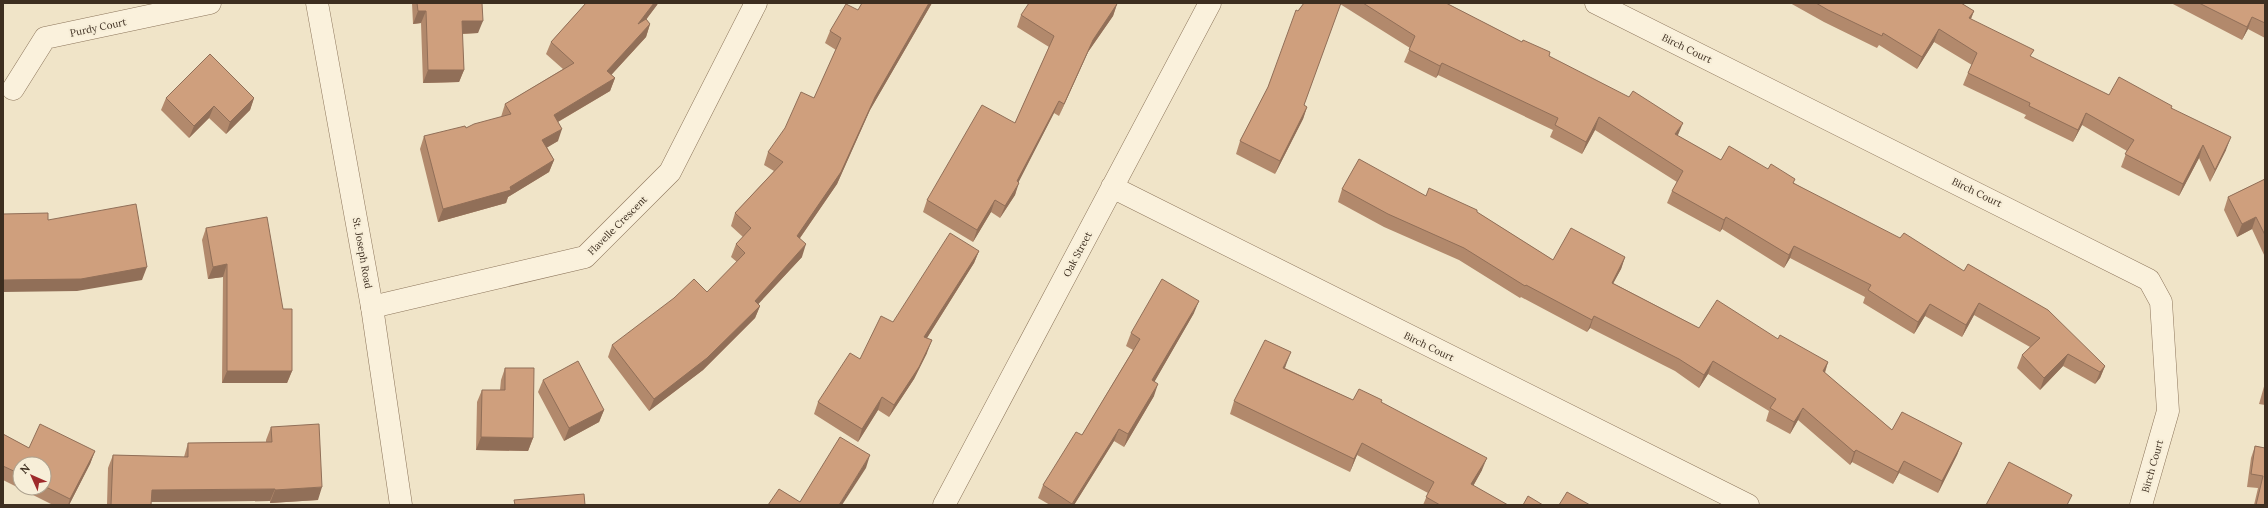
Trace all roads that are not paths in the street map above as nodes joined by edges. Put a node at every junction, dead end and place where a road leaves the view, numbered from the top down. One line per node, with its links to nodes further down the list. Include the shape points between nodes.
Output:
1 (210, 3): 6 (street, Purdy Court, via 46,38)
2 (317, 3): 8 (street, St. Joseph Road)
3 (756, 3): 8 (street, Flavelle Crescent, via 670,172 585,257)
4 (1210, 3): 7 (street, Oak Street)
5 (1596, 3): 12 (street, Birch Court, via 2150,280 2160,302 2168,411)
6 (13, 89)
7 (1112, 186): 10 (street, Oak Street); 11 (street, Birch Court)
8 (372, 307): 9 (street, St. Joseph Road)
9 (401, 505)
10 (944, 505)
11 (1748, 505)
12 (2141, 505)

